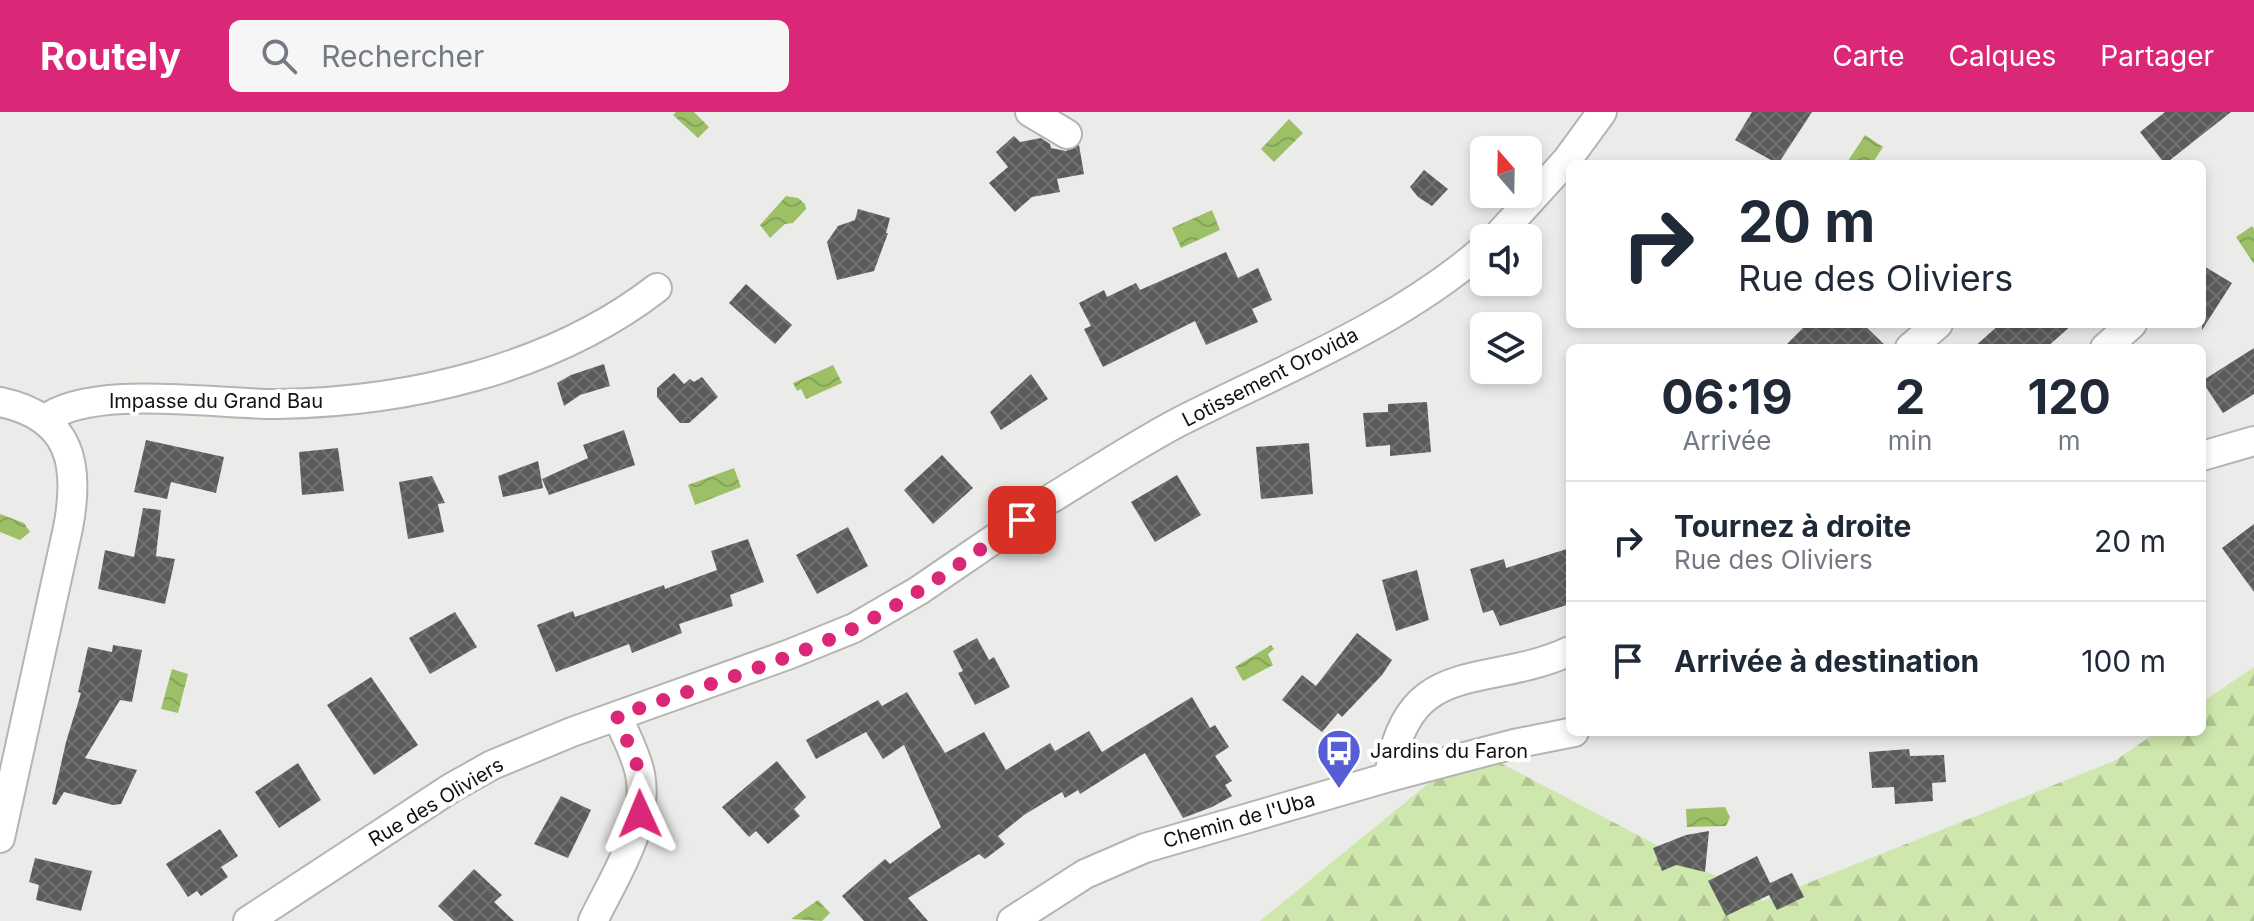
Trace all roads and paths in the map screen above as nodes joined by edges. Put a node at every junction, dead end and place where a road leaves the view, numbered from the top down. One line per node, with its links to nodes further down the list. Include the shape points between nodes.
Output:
1 (1030, 112): 3 (street)
2 (1602, 112): 4 (street)
3 (1067, 134)
4 (1509, 224)
5 (1470, 260): 15 (street, Lotissement Orovida, via 1379,322 1175,424)
6 (657, 288): 12 (street, Impasse du Grand Bau, via 594,329 541,353 436,386 297,403 97,402)
7 (1933, 328): 9 (street)
8 (2128, 328): 10 (street)
9 (1915, 344)
10 (2110, 344)
11 (0, 402): 12 (street)
12 (44, 420): 21 (street, via 72,460 73,498)
13 (2254, 441): 14 (street)
14 (2206, 455)
15 (1052, 498)
16 (1022, 520): 18 (street, Rue des Oliviers, via 854,628)
17 (1566, 652): 20 (street, via 1435,690 1416,705 1402,728)
18 (617, 716): 22 (street, Rue des Oliviers, via 472,776); 23 (street, via 639,770 640,814)
19 (1566, 734): 20 (street, Chemin de l'Uba)
20 (1389, 777): 24 (street, Chemin de l'Uba, via 1145,848 1085,874)
21 (0, 838)
22 (248, 921)
23 (593, 921)
24 (1012, 921)

